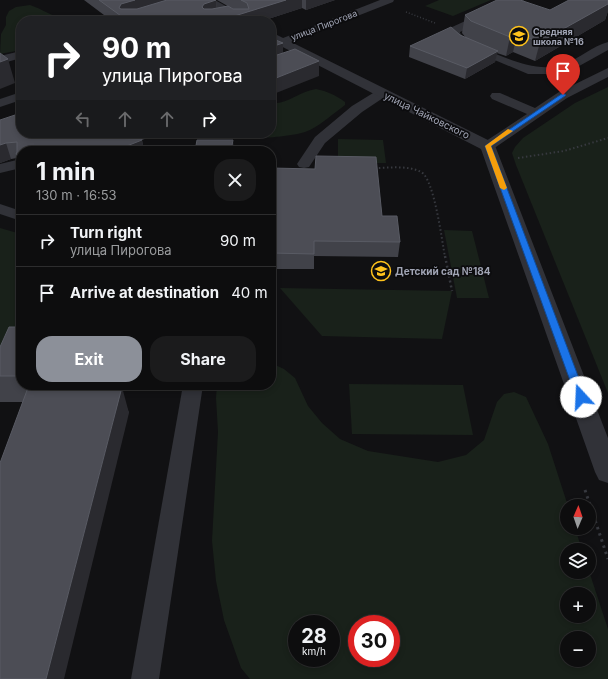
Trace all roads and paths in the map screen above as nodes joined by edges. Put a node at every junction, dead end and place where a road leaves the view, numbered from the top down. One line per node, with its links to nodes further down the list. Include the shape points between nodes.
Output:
1 (206, 0): 4 (street)
2 (519, 0): 7 (lane)
3 (385, 2): 7 (path); 8 (lane, улица Пирогова)
4 (228, 14): 5 (lane); 6 (street)
5 (222, 16)
6 (232, 16)
7 (454, 30): 9 (lane, via 456,38 463,43 528,70 555,70 568,67)
8 (276, 39): 13 (street, улица Чайковского, via 299,56)
9 (608, 45)
10 (16, 55): 11 (lane)
11 (0, 60)
12 (608, 72): 17 (lane, via 563,95)
13 (382, 93): 19 (street, улица Чайковского); 21 (lane, via 356,109 320,140)
14 (496, 96): 17 (lane)
15 (16, 98): 16 (lane)
16 (0, 103)
17 (536, 113): 19 (lane)
18 (608, 138): 19 (path, via 544,156)
19 (491, 153): 28 (street)
20 (16, 164): 23 (lane)
21 (304, 164)
22 (373, 168): 26 (path, via 412,169 426,174 431,186)
23 (0, 169)
24 (0, 209): 25 (lane)
25 (16, 214)
26 (452, 290)
27 (192, 390): 29 (lane)
28 (608, 472)
29 (145, 679)

